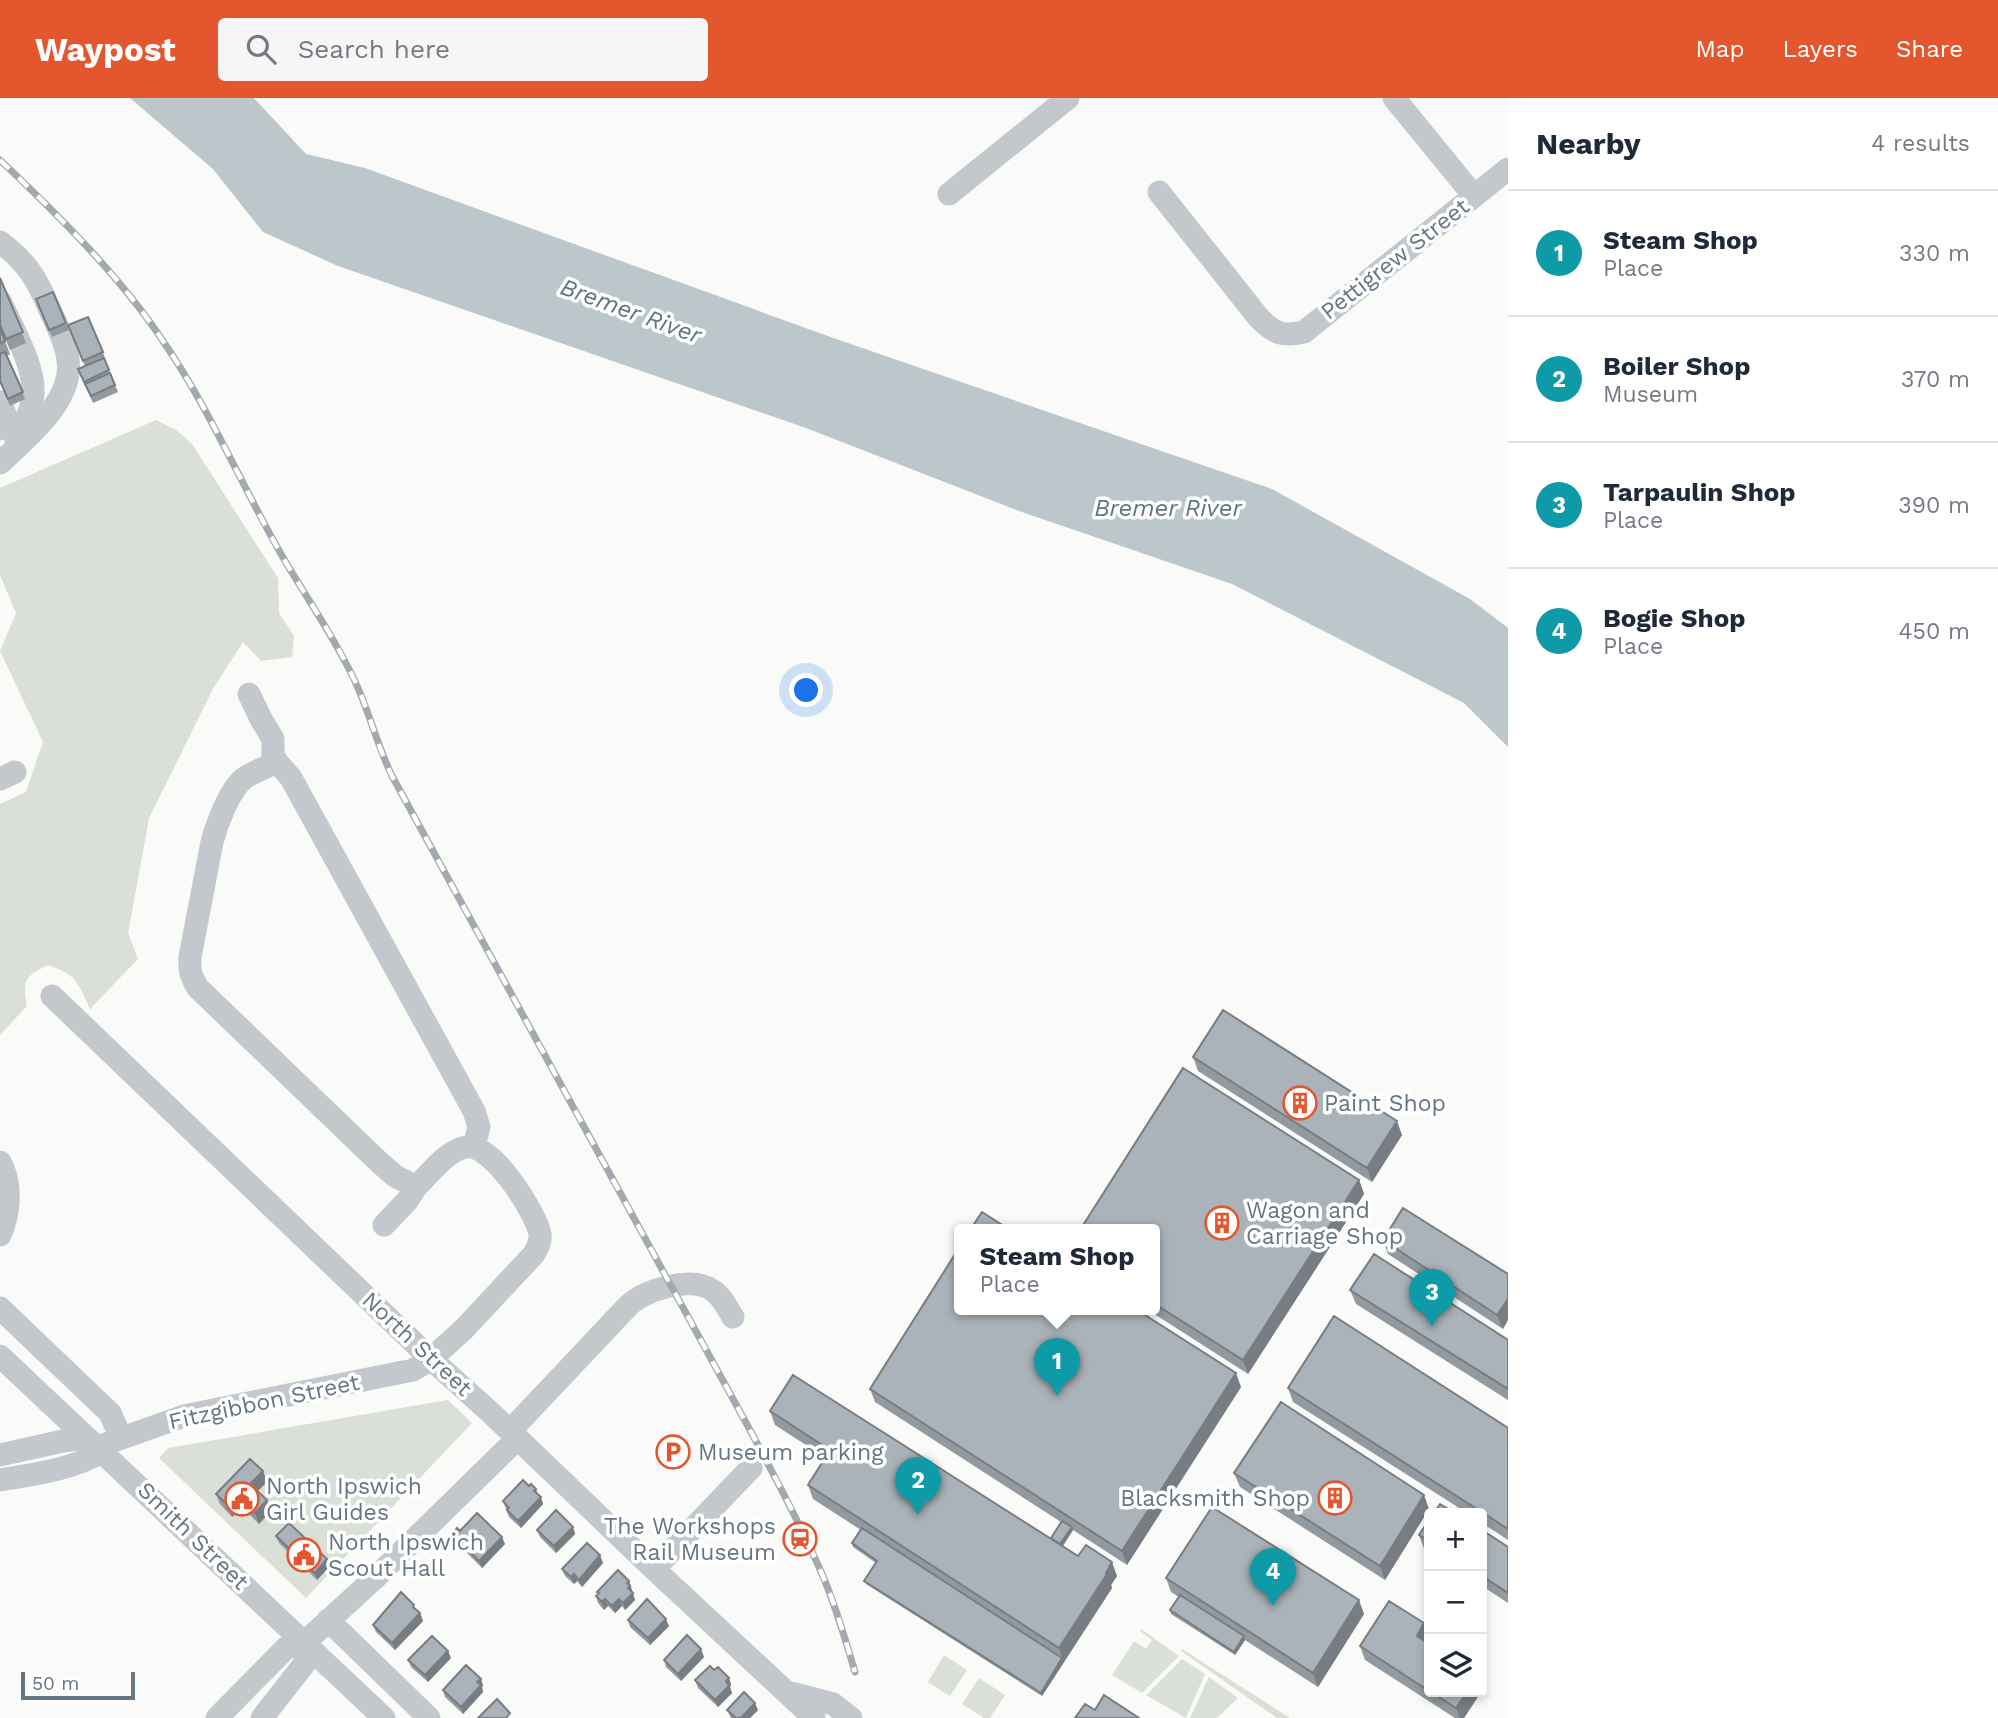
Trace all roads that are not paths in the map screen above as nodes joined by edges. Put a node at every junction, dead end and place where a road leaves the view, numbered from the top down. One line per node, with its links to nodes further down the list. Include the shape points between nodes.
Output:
1 (1068, 98): 5 (street)
2 (1394, 98): 6 (street)
3 (1508, 169): 6 (street, Pettigrew Street)
4 (1159, 192): 6 (street, Pettigrew Street, via 1259,318 1277,333 1291,335 1304,331)
5 (949, 194)
6 (1474, 196)
7 (0, 242): 11 (street, via 36,278 69,363 57,403)
8 (0, 301): 11 (street, via 33,390 19,435)
9 (0, 402): 10 (street, via 8,418)
10 (0, 429)
11 (0, 463)
12 (249, 694): 13 (street, via 273,739)
13 (277, 762): 15 (street, via 291,778 474,1111 479,1126); 17 (street, via 236,786 216,828 190,975 198,988 380,1163)
14 (52, 996): 23 (street, North Street)
15 (474, 1147): 17 (street, via 456,1150); 23 (street, Fitzgibbon Street, via 510,1177 535,1222 540,1241 534,1254)
16 (0, 1162): 19 (street, via 8,1197)
17 (416, 1187): 18 (street)
18 (384, 1225)
19 (0, 1235)
20 (0, 1308): 25 (street, via 114,1419)
21 (733, 1317): 24 (street, via 712,1290 700,1286 648,1293 632,1302)
22 (0, 1356): 25 (street, Smith Street)
23 (431, 1359): 24 (street, North Street); 25 (street, Fitzgibbon Street, via 402,1374 184,1416)
24 (514, 1434): 29 (street, North Street); 30 (street, via 375,1578)
25 (102, 1444): 26 (street, Fitzgibbon Street); 28 (street, Fitzgibbon Street, via 85,1461); 31 (street, Smith Street)
26 (0, 1455)
27 (751, 1468): 29 (street)
28 (0, 1480)
29 (654, 1569): 32 (street, North Street)
30 (328, 1620): 31 (street); 36 (street)
31 (305, 1642): 33 (street, via 288,1647); 34 (street, via 305,1663); 35 (street, Smith Street)
32 (784, 1690): 37 (street, North Street); 38 (street, North Street, via 834,1704)
33 (217, 1718)
34 (262, 1718)
35 (384, 1718)
36 (429, 1718)
37 (814, 1718)
38 (851, 1718)

